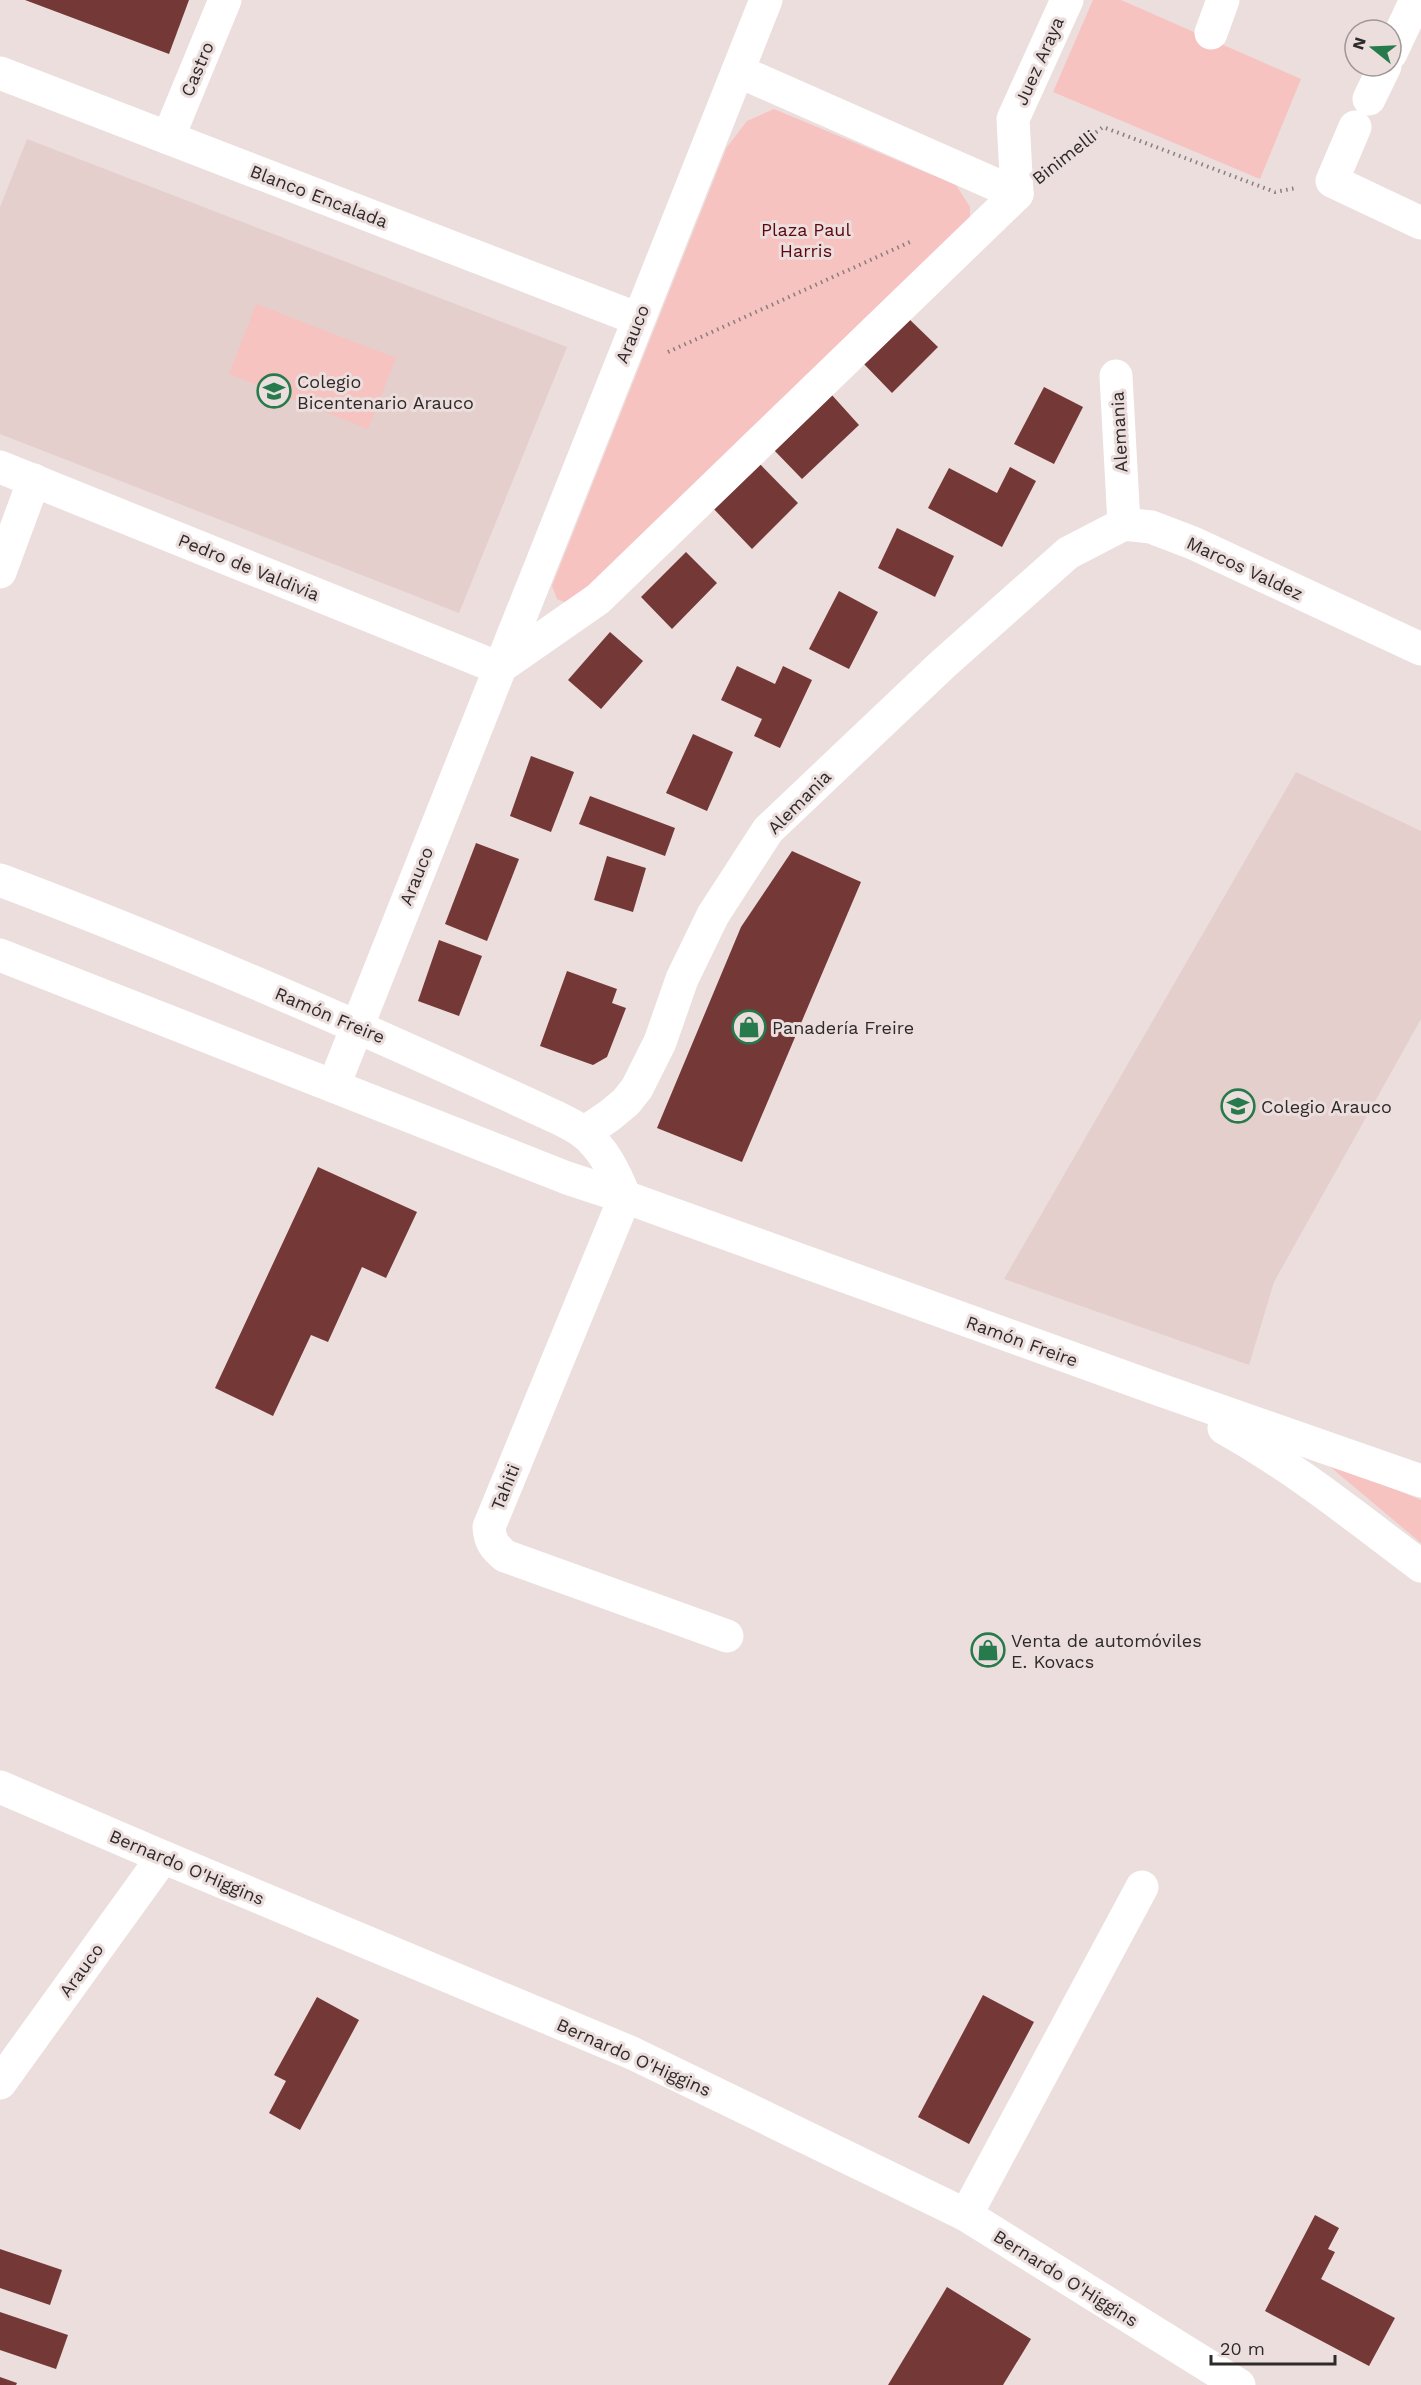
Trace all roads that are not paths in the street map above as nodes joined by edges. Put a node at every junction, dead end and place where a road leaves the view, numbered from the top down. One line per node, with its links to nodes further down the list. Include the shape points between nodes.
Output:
1 (225, 0): 11 (street, Castro)
2 (766, 0): 8 (street, Arauco)
3 (1066, 0): 12 (street, Juez Araya, via 1013,119)
4 (1223, 0): 7 (street)
5 (1416, 0): 6 (street)
6 (1403, 28)
7 (1211, 33)
8 (738, 71): 12 (street, Binimelli); 14 (street, Arauco)
9 (0, 73): 11 (street, Blanco Encalada)
10 (1379, 78): 13 (street, via 1332,181)
11 (168, 138): 14 (street, Blanco Encalada)
12 (1017, 194): 21 (street, via 598,599)
13 (1421, 223)
14 (639, 319): 21 (street, Arauco)
15 (1116, 376): 18 (street, Alemania)
16 (0, 466): 17 (street, Pedro de Valdivia)
17 (34, 480): 19 (street); 21 (street, Pedro de Valdivia)
18 (1124, 524): 20 (street, Marcos Valdez, via 1151,527 1193,543); 26 (street, Alemania, via 1068,554 942,665 768,830 713,915 638,1088 626,1102)
19 (0, 572)
20 (1421, 649)
21 (499, 668): 24 (street, Arauco)
22 (0, 880): 24 (street, Ramón Freire)
23 (0, 955): 25 (street, Ramón Freire)
24 (357, 1025): 25 (street, Arauco); 26 (street, Ramón Freire)
25 (334, 1085): 27 (street, Ramón Freire)
26 (584, 1133): 27 (street, Alemania, via 553,1148); 28 (street, Ramón Freire, via 612,1166)
27 (502, 1154): 28 (street, Ramón Freire)
28 (624, 1197): 29 (street, Ramón Freire); 32 (street, Tahiti, via 489,1527 490,1540 505,1556)
29 (1152, 1387): 30 (street, Ramón Freire); 31 (street, via 1260,1448)
30 (1421, 1481)
31 (1421, 1566)
32 (727, 1636)
33 (0, 1787): 34 (street, Bernardo O'Higgins)
34 (163, 1857): 36 (street, Arauco); 37 (street, Bernardo O'Higgins, via 632,2052)
35 (1142, 1887): 37 (street)
36 (0, 2083)
37 (966, 2215): 38 (street, Bernardo O'Higgins)
38 (1239, 2385)

